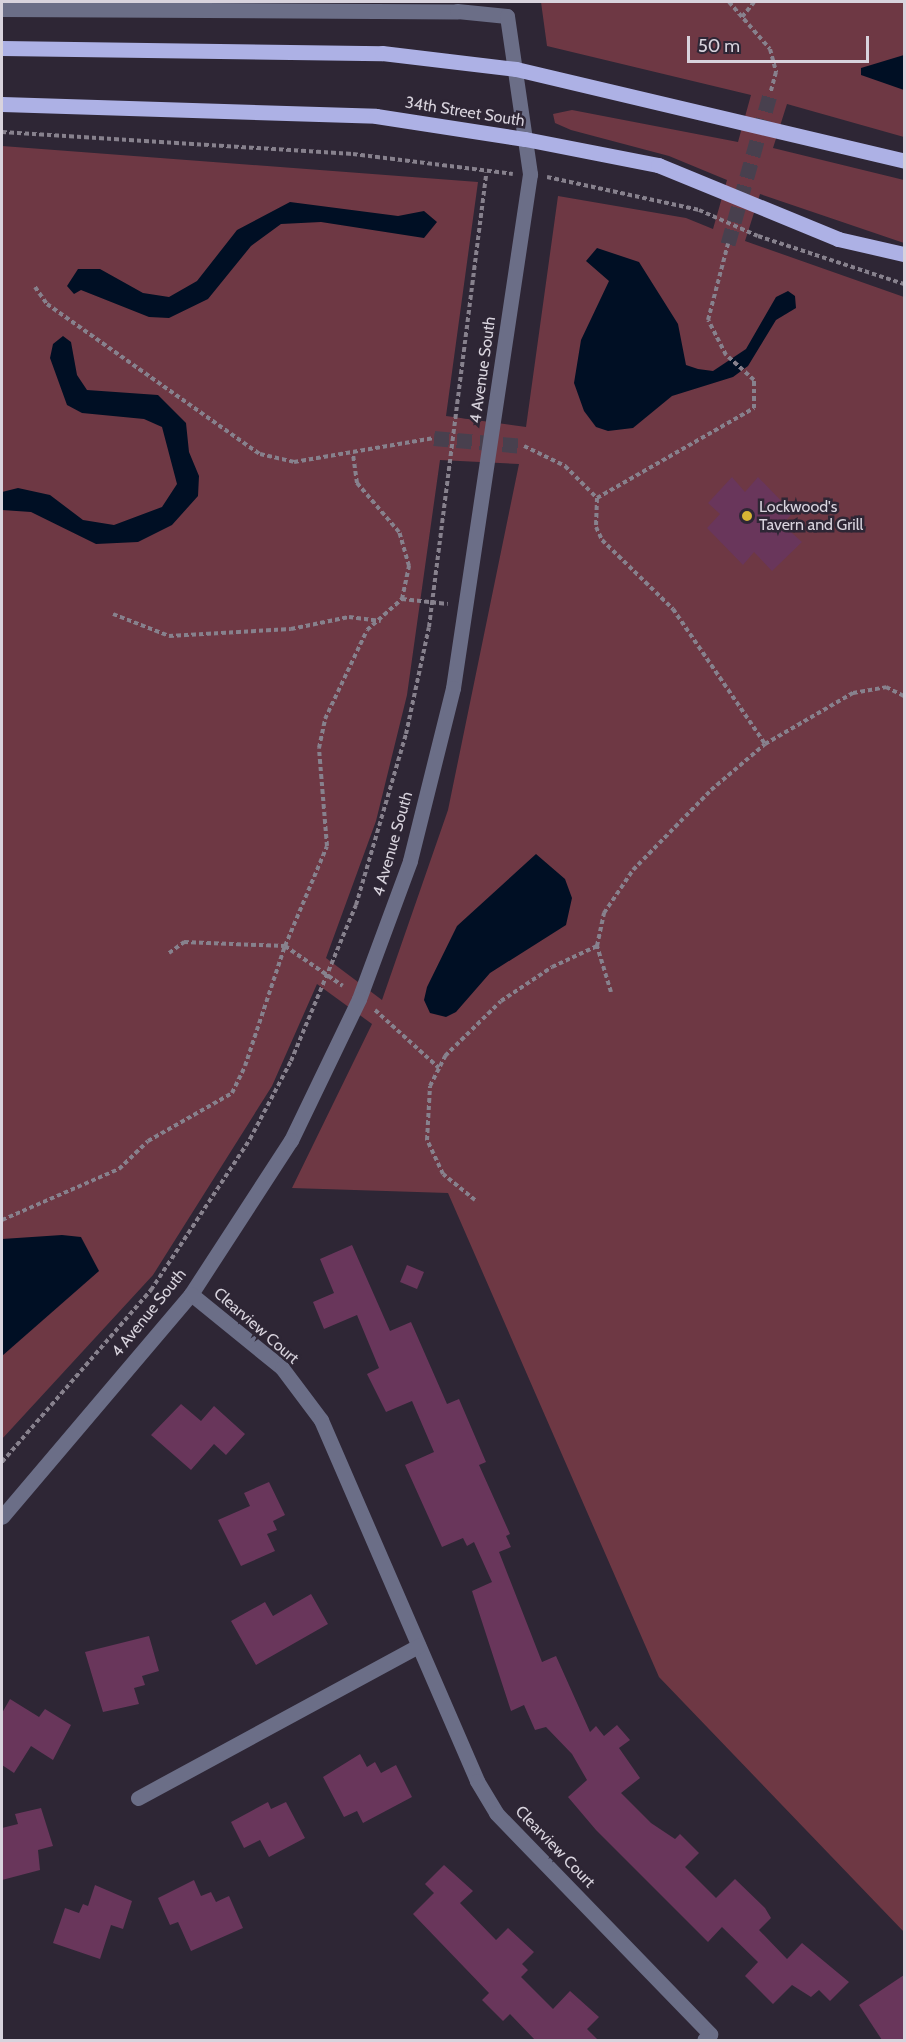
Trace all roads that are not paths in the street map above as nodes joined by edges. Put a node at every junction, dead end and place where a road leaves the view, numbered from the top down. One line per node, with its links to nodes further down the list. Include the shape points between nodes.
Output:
1 (2, 9): 3 (street, 4 Avenue South, via 507,16)
2 (2, 48): 3 (main road, via 382,53)
3 (516, 69): 5 (street, 4 Avenue South); 6 (main road)
4 (2, 104): 5 (main road, 34th Street South, via 376,116)
5 (525, 139): 7 (main road, 34th Street South, via 658,165 838,239); 8 (street, 4 Avenue South, via 530,174 466,610 453,688 410,861 359,999 291,1140)
6 (904, 161)
7 (904, 254)
8 (191, 1294): 9 (street, 4 Avenue South); 10 (street, Clearview Court, via 282,1368 321,1420)
9 (2, 1517)
10 (418, 1646): 11 (street); 12 (street, Clearview Court, via 496,1813)
11 (138, 1798)
12 (710, 2038)

